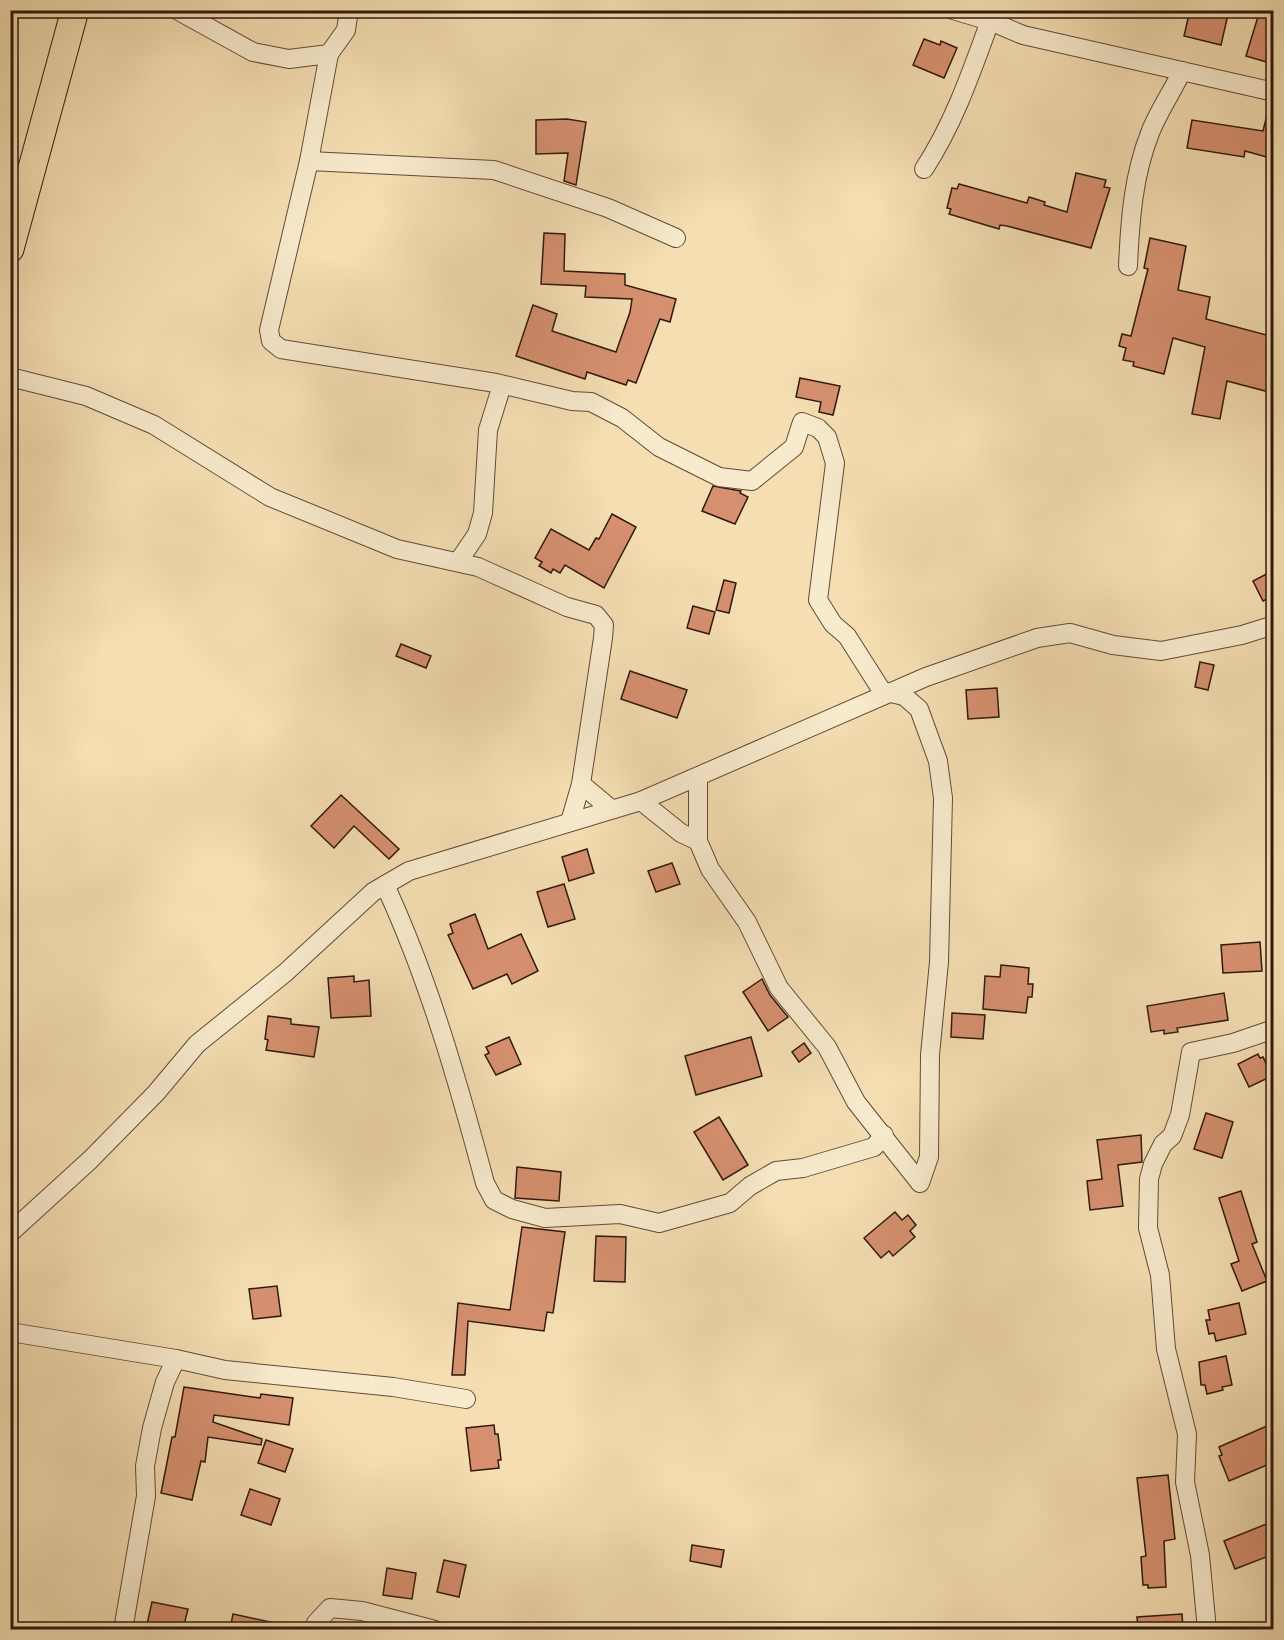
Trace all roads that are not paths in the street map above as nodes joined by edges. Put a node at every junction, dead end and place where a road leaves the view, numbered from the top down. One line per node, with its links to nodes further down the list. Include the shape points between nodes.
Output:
1 (75, 10): 12 (highway)
2 (177, 10): 6 (street, via 253,52 289,59)
3 (349, 10): 6 (street, via 346,30)
4 (953, 10): 5 (street)
5 (990, 21): 7 (street, via 1023,35); 10 (street, via 955,115)
6 (328, 54): 9 (street)
7 (1182, 71): 8 (street); 13 (street, via 1150,132 1140,168 1130,213)
8 (1274, 92)
9 (309, 160): 11 (street, via 494,170 608,208); 15 (street, via 269,330 272,341 280,349)
10 (924, 169)
11 (676, 238)
12 (10, 249)
13 (1128, 266)
14 (10, 377): 16 (street, via 86,396 154,425 270,498 397,549)
15 (502, 385): 16 (street, via 488,430 483,513 477,534); 18 (street, via 591,402 622,418 659,447 719,477 744,481 752,480 794,447 802,422 818,428 827,437 835,463 818,600 832,624 847,636 882,692)
16 (458, 562): 20 (street, via 478,567 567,608 596,615 604,625)
17 (1274, 625): 18 (street, via 1161,651 1113,645 1070,633 1037,638)
18 (889, 693): 19 (street); 27 (street, via 904,696 919,709 938,761 943,798 929,1157 920,1183)
19 (698, 777): 21 (street); 24 (street)
20 (581, 784): 22 (street); 23 (street)
21 (641, 801): 22 (street); 24 (street, via 681,833)
22 (611, 809): 23 (street)
23 (570, 822): 25 (street, via 409,871)
24 (698, 841): 27 (street, via 710,868 747,922 779,988 827,1047 856,1102)
25 (385, 885): 27 (street, via 419,967 485,1183 494,1200 545,1218 620,1214 659,1223 730,1203 776,1171 803,1168 873,1147); 28 (street, via 197,1044 156,1093 90,1160)
26 (1274, 1029): 35 (street, via 1191,1052 1180,1115 1149,1179 1148,1228 1160,1275 1168,1359 1187,1434 1185,1482 1200,1555)
27 (884, 1135)
28 (10, 1233)
29 (10, 1332): 30 (street)
30 (176, 1359): 31 (street, via 225,1370 393,1387); 32 (street, via 152,1428 145,1466 146,1496)
31 (466, 1399)
32 (123, 1629)
33 (315, 1629): 34 (street, via 330,1608 362,1611)
34 (435, 1629)
35 (1207, 1629)

